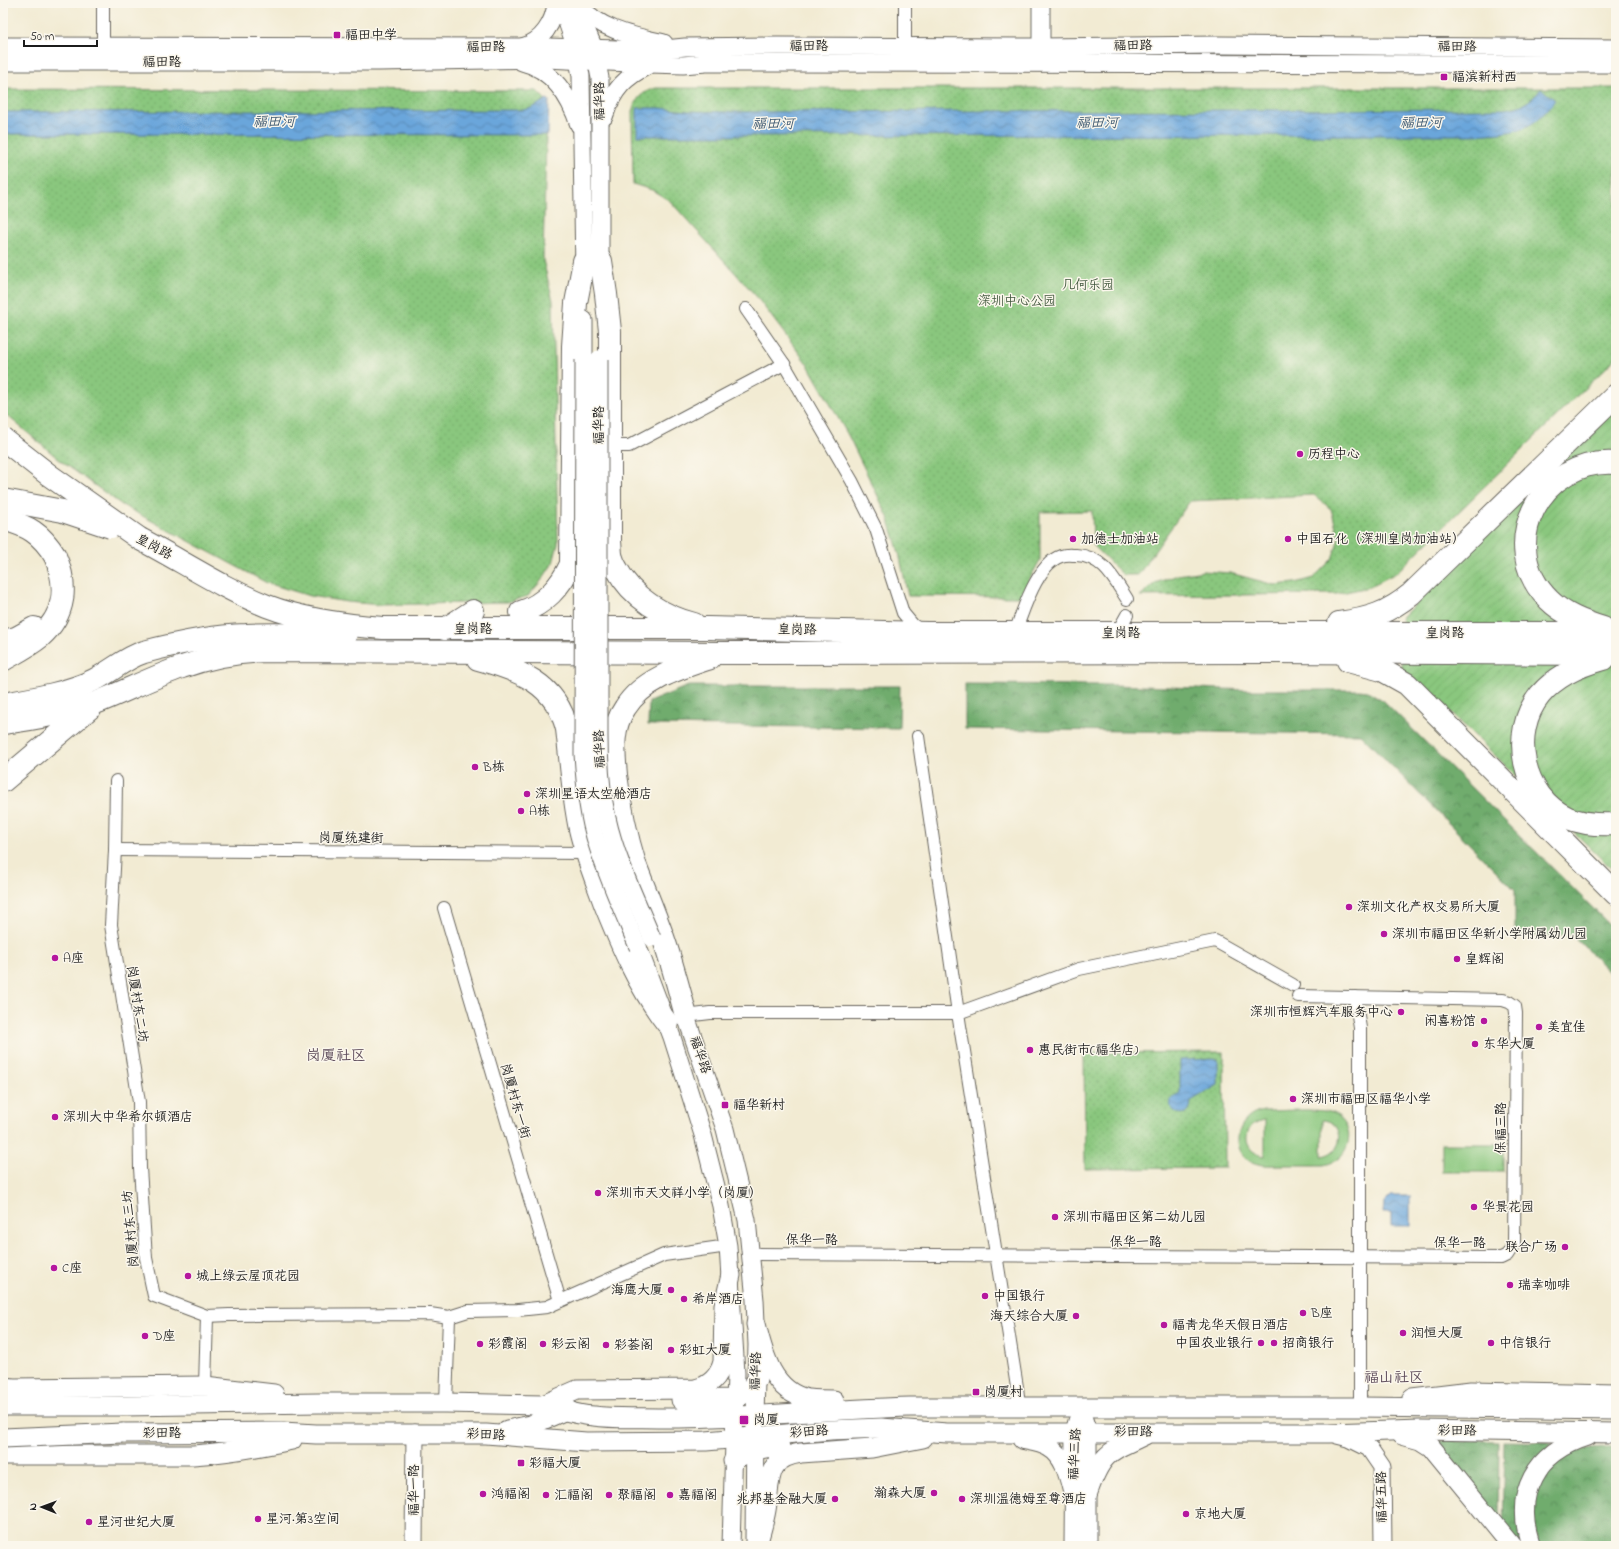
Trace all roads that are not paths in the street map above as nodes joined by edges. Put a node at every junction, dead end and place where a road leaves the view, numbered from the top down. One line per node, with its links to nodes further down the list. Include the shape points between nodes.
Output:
1 (103, 3): 12 (street)
2 (556, 3): 11 (main road, via 554,16 545,32 536,41)
3 (560, 3): 13 (main road, 福华路)
4 (576, 3): 9 (main road, via 590,16 612,29 634,37); 14 (main road, 福华路)
5 (905, 3): 8 (street)
6 (1041, 3): 15 (main road)
7 (3, 46): 12 (main road, 福田路)
8 (905, 46): 9 (main road, 福田路); 15 (main road, 福田路)
9 (685, 47): 14 (main road, 福田路, via 610,50)
10 (1616, 48): 15 (main road, 福田路, via 1229,45)
11 (515, 53): 12 (main road, 福田路, via 493,61 379,62); 13 (main road, 福田路); 20 (main road, via 550,77 562,89 577,119)
12 (103, 54): 16 (main road, 福田路)
13 (578, 54): 14 (main road, 福田路); 20 (main road, 福华路, via 582,85)
14 (595, 55): 17 (main road, 福田路); 19 (main road, 福华路, via 601,87)
15 (1041, 56): 17 (main road, 福田路); 18 (main road, 福田路)
16 (3, 62)
17 (651, 64): 19 (main road, via 632,74 622,83 613,95)
18 (1616, 64)
19 (601, 127): 21 (main road, 福华路)
20 (582, 139): 21 (main road, 福华路)
21 (592, 261): 23 (main road, 福华路); 27 (highway, via 606,294 610,331); 33 (highway, via 576,303 573,346)
22 (746, 309): 24 (street)
23 (592, 360): 67 (main road, 福华路, bridge, via 601,784 607,819 618,855 652,938); 67 (main road, 福华路, bridge, via 583,754 585,782 591,821 606,870 638,947)
24 (784, 364): 27 (street, via 629,446); 43 (street, via 852,481 876,529 903,613 914,626)
25 (1616, 395): 45 (highway, via 1401,603 1375,616)
26 (3, 439): 32 (highway, bridge, via 49,475)
27 (611, 446): 34 (highway)
28 (1616, 463): 42 (highway, via 1592,464 1577,468 1549,487 1531,513 1525,545 1533,576 1549,600 1574,617)
29 (3, 500): 32 (highway, 皇岗路, bridge, via 63,511)
30 (3, 518): 35 (highway, bridge, via 32,530 41,537)
31 (3, 531): 35 (highway, via 24,538)
32 (140, 538): 39 (highway, 皇岗路, via 220,584 268,606 331,622)
33 (571, 539): 34 (highway, via 576,550 589,555 601,552); 38 (highway, via 570,564 566,575 541,602 532,609)
34 (610, 542): 40 (highway, via 612,558 620,574 644,601 684,622)
35 (49, 557): 46 (highway, via 53,591 48,613 25,634); 51 (highway, via 62,575 63,595 58,614 40,637)
36 (1127, 599): 44 (street, via 1109,573 1090,556 1061,556 1054,560 1036,581)
37 (473, 611): 41 (highway)
38 (522, 612)
39 (383, 628): 41 (highway, 皇岗路); 53 (highway, via 347,634 261,634 179,643 128,658 94,680 75,687)
40 (708, 628): 41 (highway, 皇岗路); 43 (highway, 皇岗路)
41 (445, 629)
42 (1616, 632): 45 (highway, 皇岗路)
43 (927, 633): 44 (highway, 皇岗路)
44 (1015, 633): 45 (highway, 皇岗路)
45 (1291, 633)
46 (3, 641)
47 (451, 652): 49 (highway, 皇岗路); 52 (highway, 皇岗路, via 265,651 224,656 182,667); 57 (highway, via 510,669 543,687 564,718)
48 (1273, 652): 49 (highway, 皇岗路); 50 (highway, 皇岗路); 63 (highway, via 1367,665 1382,670 1406,684)
49 (725, 653): 56 (highway, via 678,669 654,681 625,707 618,721)
50 (1616, 655): 60 (highway, via 1578,668 1552,683 1532,708 1523,737 1526,768 1535,788 1546,802 1568,818 1581,822)
51 (3, 660)
52 (97, 702): 54 (highway, 皇岗路, via 42,717); 58 (highway)
53 (3, 704)
54 (3, 723)
55 (918, 736): 66 (street)
56 (614, 744): 57 (highway, via 613,738 604,727 591,724 578,728); 67 (highway, via 618,793 626,831 635,863 668,951)
57 (569, 746): 62 (highway, via 576,808)
58 (3, 781)
59 (116, 781): 61 (street, 岗厦村东二坊)
60 (1616, 824)
61 (115, 850): 62 (street, 岗厦统建街); 68 (street, 岗厦村东二坊, via 111,925)
62 (586, 853): 67 (highway, via 637,977 655,1008)
63 (1616, 894)
64 (444, 908): 75 (street, 岗厦村东一街)
65 (1355, 997): 66 (street, via 1296,991 1215,941 1079,969); 69 (street, 保福三路, via 1502,1000 1515,1006); 73 (street, via 1360,1028)
66 (958, 1013): 67 (street, via 718,1013); 72 (street)
67 (676, 1019): 70 (main road, 福华路, via 672,1037 702,1135 721,1206); 71 (main road, 福华路, via 725,1129 747,1220)
68 (138, 1102): 76 (street, 岗厦村东三坊, via 146,1258 154,1296)
69 (1514, 1244): 73 (street, 保华一路, via 1507,1255 1501,1258)
70 (728, 1246): 74 (main road, 福华路); 75 (street, via 664,1255)
71 (751, 1254): 72 (street, 保华一路); 78 (main road, 福华路)
72 (996, 1255): 73 (street, 保华一路); 89 (street, via 1017,1387)
73 (1360, 1257): 92 (street)
74 (731, 1275): 83 (main road, 福华路, via 736,1363); 87 (main road, 彩田路, via 724,1305 723,1362 719,1373 706,1386 694,1389 577,1390)
75 (560, 1301): 77 (street, via 547,1307 518,1310 468,1310)
76 (207, 1316): 77 (street, via 430,1314); 80 (street)
77 (449, 1317): 85 (street)
78 (756, 1324): 79 (main road, 福华路); 90 (main road, via 770,1369 787,1389 809,1399 850,1400)
79 (756, 1380): 83 (main road, via 747,1392); 95 (main road, 福华路)
80 (205, 1386): 81 (main road); 84 (main road, via 266,1393)
81 (7, 1388)
82 (1616, 1394): 92 (main road, via 1472,1391)
83 (735, 1399): 94 (main road, via 589,1401); 96 (main road, 福华路)
84 (319, 1403): 85 (main road, 彩田路); 88 (main road, 彩田路)
85 (446, 1403): 86 (main road, 彩田路)
86 (471, 1404): 87 (main road, 彩田路); 106 (main road, via 478,1409 500,1412 501,1421 498,1424 460,1425)
87 (543, 1405): 94 (main road, 彩田路)
88 (3, 1406)
89 (1011, 1406): 90 (main road, 彩田路); 91 (main road, 彩田路); 97 (main road, via 981,1413 934,1418)
90 (886, 1407): 95 (main road, 彩田路)
91 (1080, 1407): 92 (main road, 彩田路); 100 (main road, 福华三路)
92 (1360, 1407): 93 (main road, 彩田路)
93 (1616, 1410)
94 (565, 1411): 96 (main road, 彩田路, via 595,1417); 107 (main road, via 531,1425)
95 (755, 1416): 96 (main road, 彩田路); 109 (main road, 福华路)
96 (734, 1417): 108 (main road, 福华路)
97 (910, 1430): 98 (main road, 彩田路); 109 (main road, 彩田路, via 866,1429)
98 (947, 1432): 99 (main road, 彩田路); 116 (main road, via 872,1448 792,1454 784,1458 776,1465 769,1479 767,1508)
99 (1006, 1432): 100 (main road, 彩田路); 112 (main road, via 1054,1450)
100 (1081, 1432): 102 (main road, 彩田路); 112 (main road, 福华三路)
101 (1385, 1432): 103 (main road, 彩田路); 104 (main road, 彩田路, via 1420,1430); 120 (main road, via 1420,1440 1431,1446)
102 (1150, 1433): 103 (main road, 彩田路); 112 (main road, via 1107,1454)
103 (1329, 1433): 119 (main road, 福华五路, via 1349,1438 1370,1448 1382,1467)
104 (1607, 1433): 121 (main road, via 1572,1441 1538,1467 1525,1499 1526,1531)
105 (316, 1434): 106 (main road, 彩田路); 110 (main road, 彩田路, bridge, via 122,1434); 110 (main road, via 221,1454)
106 (417, 1434): 107 (main road, 彩田路); 113 (main road, 福华一路); 114 (main road, 福华一路)
107 (486, 1434): 108 (main road, 彩田路, via 586,1442)
108 (733, 1439): 109 (main road, 彩田路); 111 (main road, 福华路)
109 (754, 1443): 111 (main road); 116 (main road, 福华路)
110 (4, 1450)
111 (733, 1461): 115 (main road, 福华路)
112 (1080, 1492): 117 (main road, 福华三路); 118 (main road, 福华三路)
113 (403, 1546)
114 (414, 1546)
115 (731, 1546)
116 (755, 1546)
117 (1074, 1546)
118 (1088, 1546)
119 (1383, 1546)
120 (1512, 1546)
121 (1531, 1546)

